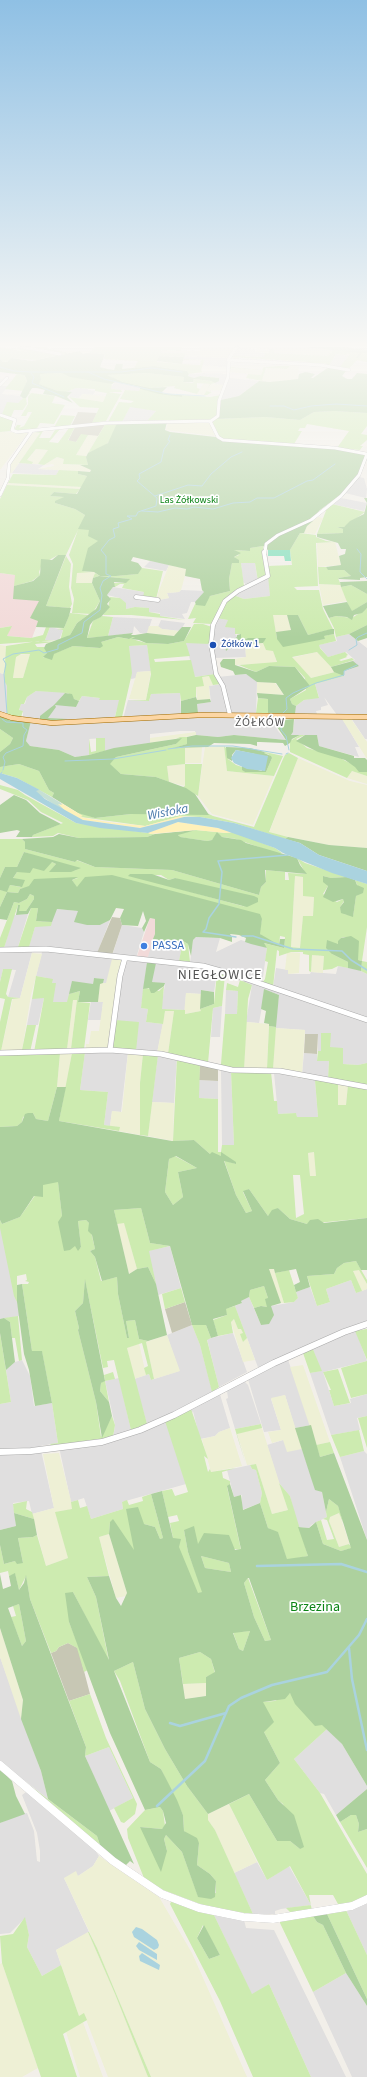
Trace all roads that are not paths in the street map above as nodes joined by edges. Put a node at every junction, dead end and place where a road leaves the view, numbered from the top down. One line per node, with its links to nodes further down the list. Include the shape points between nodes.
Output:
1 (22, 444): 4 (street, via 8,464 8,478)
2 (278, 444): 3 (street, via 335,448)
3 (367, 454): 8 (street, via 359,475 341,496 312,520 278,535 266,544 264,549 268,576 225,600 219,610 212,625 211,644 216,674 223,686)
4 (0, 495)
5 (136, 597): 6 (street)
6 (158, 600)
7 (0, 714): 8 (main road, via 52,723)
8 (230, 715): 9 (main road)
9 (367, 716)
10 (0, 950): 11 (street, via 46,949)
11 (125, 958): 12 (street, via 203,966); 13 (street, via 119,982)
12 (367, 1020)
13 (110, 1050): 14 (street); 15 (street, via 177,1056 238,1071 280,1071)
14 (0, 1053)
15 (367, 1087)
16 (367, 1324): 17 (street, via 274,1363 140,1430 102,1442 31,1451)
17 (0, 1452)
18 (0, 1765): 19 (street, via 113,1861 162,1894 199,1908 243,1917 273,1919 352,1906)
19 (367, 1899)

